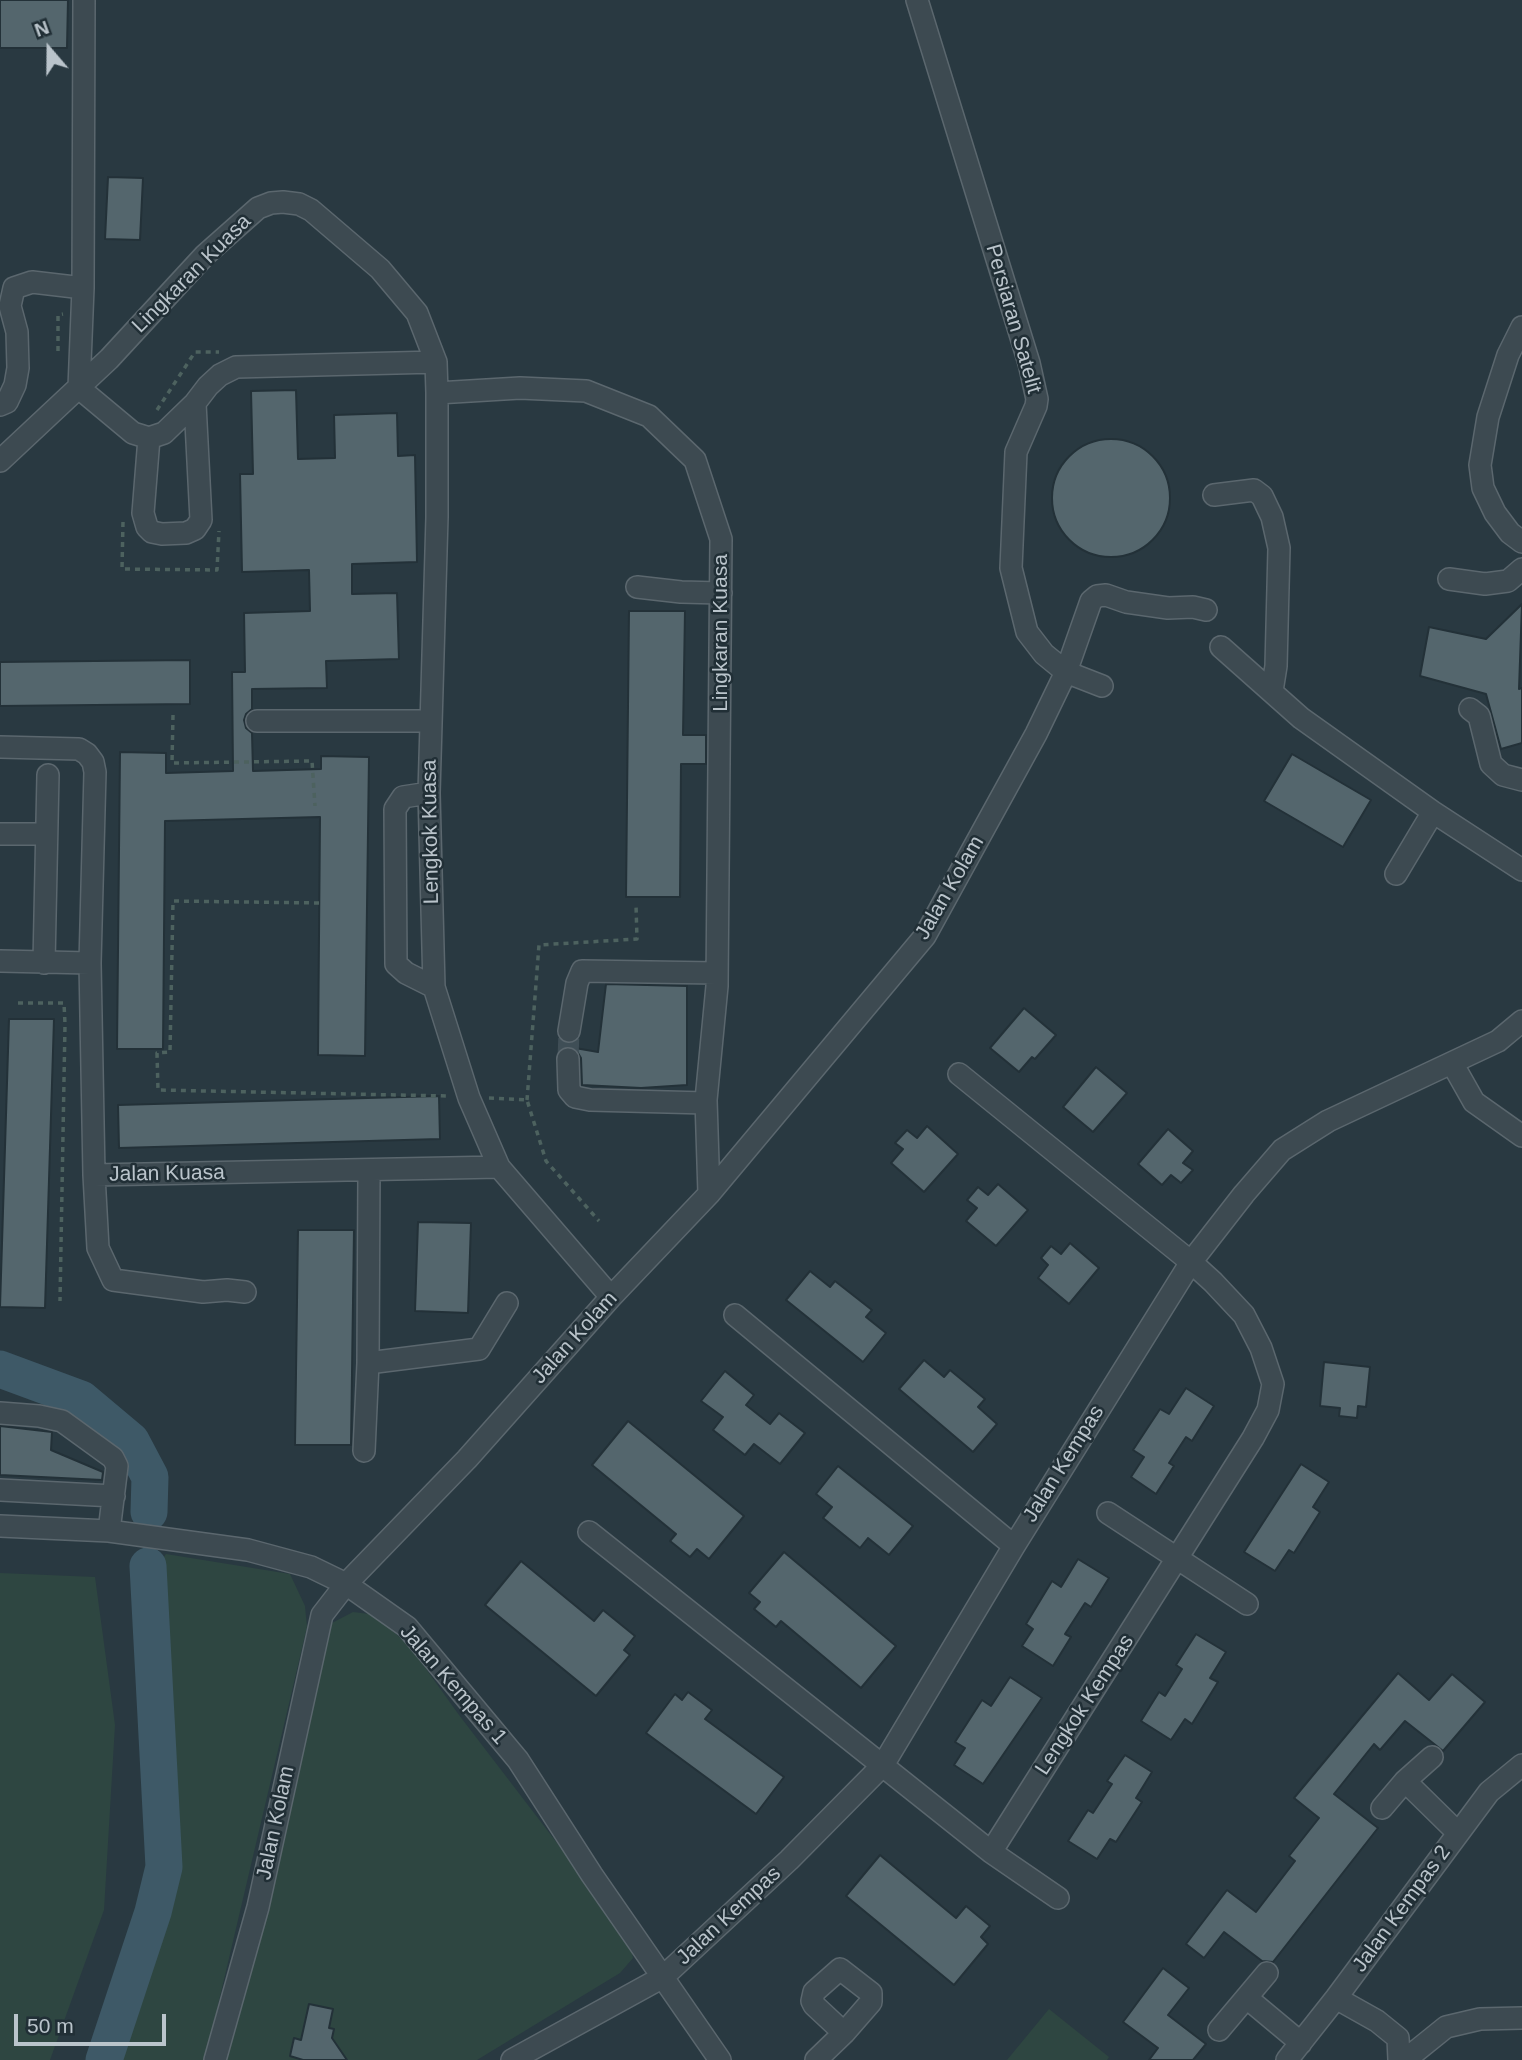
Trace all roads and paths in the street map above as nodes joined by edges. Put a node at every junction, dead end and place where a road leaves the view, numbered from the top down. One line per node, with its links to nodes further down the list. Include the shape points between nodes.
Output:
1 (84, 0): 3 (street)
2 (917, 0): 22 (street, Persiaran Satelit, via 1035,385 1036,406 1016,452 1011,568 1027,632)
3 (83, 288): 4 (street); 11 (street, via 32,282 14,288 10,306 17,332 18,368 7,402)
4 (82, 313): 6 (path, via 58,314); 8 (street)
5 (1521, 329): 15 (street, via 1488,417 1480,465 1483,488 1495,513)
6 (58, 356)
7 (436, 362): 8 (street, Lingkaran Kuasa, via 417,313 380,269 312,209 283,202 258,208 205,255); 9 (street, Lingkaran Kuasa); 10 (street, via 236,368 220,375)
8 (79, 388): 12 (street, via 133,433); 13 (street, Lingkaran Kuasa)
9 (437, 393): 19 (street, Lingkaran Kuasa, via 520,388 586,391 649,416 695,460 721,539); 27 (street, Lengkok Kuasa)
10 (195, 403): 12 (street, via 164,433); 12 (street, via 201,520 195,530 162,534 147,527)
11 (0, 405)
12 (149, 438)
13 (0, 461)
14 (1214, 495): 24 (street, via 1254,491 1262,496 1272,517 1279,548)
15 (1522, 542)
16 (1522, 569): 17 (street, via 1508,581 1485,584)
17 (1449, 579)
18 (637, 587): 19 (street)
19 (721, 593): 43 (street, Lingkaran Kuasa)
20 (1206, 611): 22 (street, Jalan Kolam, via 1097,596 1091,601)
21 (1222, 647): 24 (street)
22 (1066, 672): 23 (street, Persiaran Satelit); 58 (street, Jalan Kolam, via 925,936)
23 (1102, 686)
24 (1272, 691): 34 (street, via 1301,718)
25 (1470, 709): 31 (street, via 1479,716 1491,764 1503,775)
26 (173, 715): 33 (path, via 172,763 312,761)
27 (431, 720): 28 (street); 32 (street, Lengkok Kuasa)
28 (257, 721)
29 (0, 747): 42 (street, Jalan Kuasa, via 79,749 93,762)
30 (48, 775): 36 (street)
31 (1522, 780)
32 (429, 793): 44 (street, Lengkok Kuasa); 44 (street, via 403,797 395,808 396,964 405,974)
33 (314, 806)
34 (1433, 812): 37 (street); 38 (street)
35 (0, 834): 36 (street)
36 (46, 834): 41 (street)
37 (1522, 870)
38 (1396, 874)
39 (319, 904): 51 (path, via 173,901 170,1052 157,1053 158,1090)
40 (0, 961): 41 (street)
41 (44, 963): 42 (street)
42 (90, 964): 57 (street, Jalan Kuasa)
43 (717, 973): 47 (street, via 582,971); 53 (street, Lingkaran Kuasa)
44 (433, 987): 52 (street, Lengkok Kuasa)
45 (18, 1003): 63 (path, via 64,1003)
46 (1522, 1021): 49 (street, Jalan Kempas, via 1498,1041)
47 (569, 1031)
48 (568, 1059): 53 (street, via 569,1090 575,1097)
49 (1452, 1063): 54 (street, via 1474,1102); 60 (street, Jalan Kempas, via 1328,1121 1283,1150)
50 (959, 1074): 60 (street, Lengkok Kempas)
51 (439, 1096)
52 (469, 1098): 55 (street, Lengkok Kuasa); 59 (path, via 527,1100 546,1161)
53 (706, 1103): 58 (street, Lingkaran Kuasa)
54 (1522, 1136)
55 (499, 1167): 56 (street, Jalan Kuasa); 62 (street, Lengkok Kuasa)
56 (369, 1170): 57 (street, Jalan Kuasa); 66 (street)
57 (94, 1175): 61 (street, via 99,1248 113,1280 203,1292)
58 (709, 1194): 62 (street, Jalan Kolam)
59 (599, 1221)
60 (1191, 1262): 75 (street, Jalan Kempas); 76 (street, Lengkok Kempas, via 1244,1315 1273,1384 1268,1410 1253,1438)
61 (245, 1292)
62 (611, 1297): 77 (street, Jalan Kolam, via 467,1459)
63 (60, 1301)
64 (507, 1303): 66 (street, via 479,1349)
65 (735, 1314): 75 (street)
66 (368, 1363): 68 (street)
67 (0, 1413): 70 (street, via 62,1421 113,1458 117,1466)
68 (364, 1451)
69 (0, 1490): 70 (street)
70 (114, 1496): 73 (street)
71 (1108, 1513): 76 (street)
72 (0, 1526): 73 (street, Jalan Kempas 1)
73 (109, 1531): 77 (street, Jalan Kempas 1, via 248,1550 311,1567)
74 (589, 1532): 80 (street)
75 (1014, 1546): 80 (street, Jalan Kempas)
76 (1178, 1558): 78 (street); 85 (street, Lengkok Kempas)
77 (346, 1584): 88 (street, Jalan Kempas 1, via 407,1627 518,1760); 95 (street, Jalan Kolam, via 322,1615 258,1907)
78 (1247, 1604)
79 (1432, 1757): 82 (street)
80 (883, 1765): 85 (street); 88 (street, Jalan Kempas)
81 (1522, 1765): 84 (street, Jalan Kempas 2, via 1489,1792)
82 (1405, 1781): 83 (street); 84 (street)
83 (1381, 1808)
84 (1458, 1833): 90 (street, Jalan Kempas 2)
85 (991, 1852): 86 (street)
86 (1058, 1898)
87 (1267, 1973): 89 (street)
88 (663, 1977): 96 (street, Jalan Kempas); 97 (street, Jalan Kempas 1)
89 (1247, 1998): 92 (street); 94 (street)
90 (1336, 1998): 94 (street, Jalan Kempas 2); 100 (street, via 1398,2038)
91 (1522, 2018): 101 (street, via 1480,2019 1446,2027)
92 (1219, 2030)
93 (844, 2033): 98 (street)
94 (1301, 2043): 99 (street, Jalan Kempas 2)
95 (215, 2060)
96 (512, 2060)
97 (720, 2060)
98 (816, 2060)
99 (1287, 2060)
100 (1399, 2060)
101 (1405, 2060)

